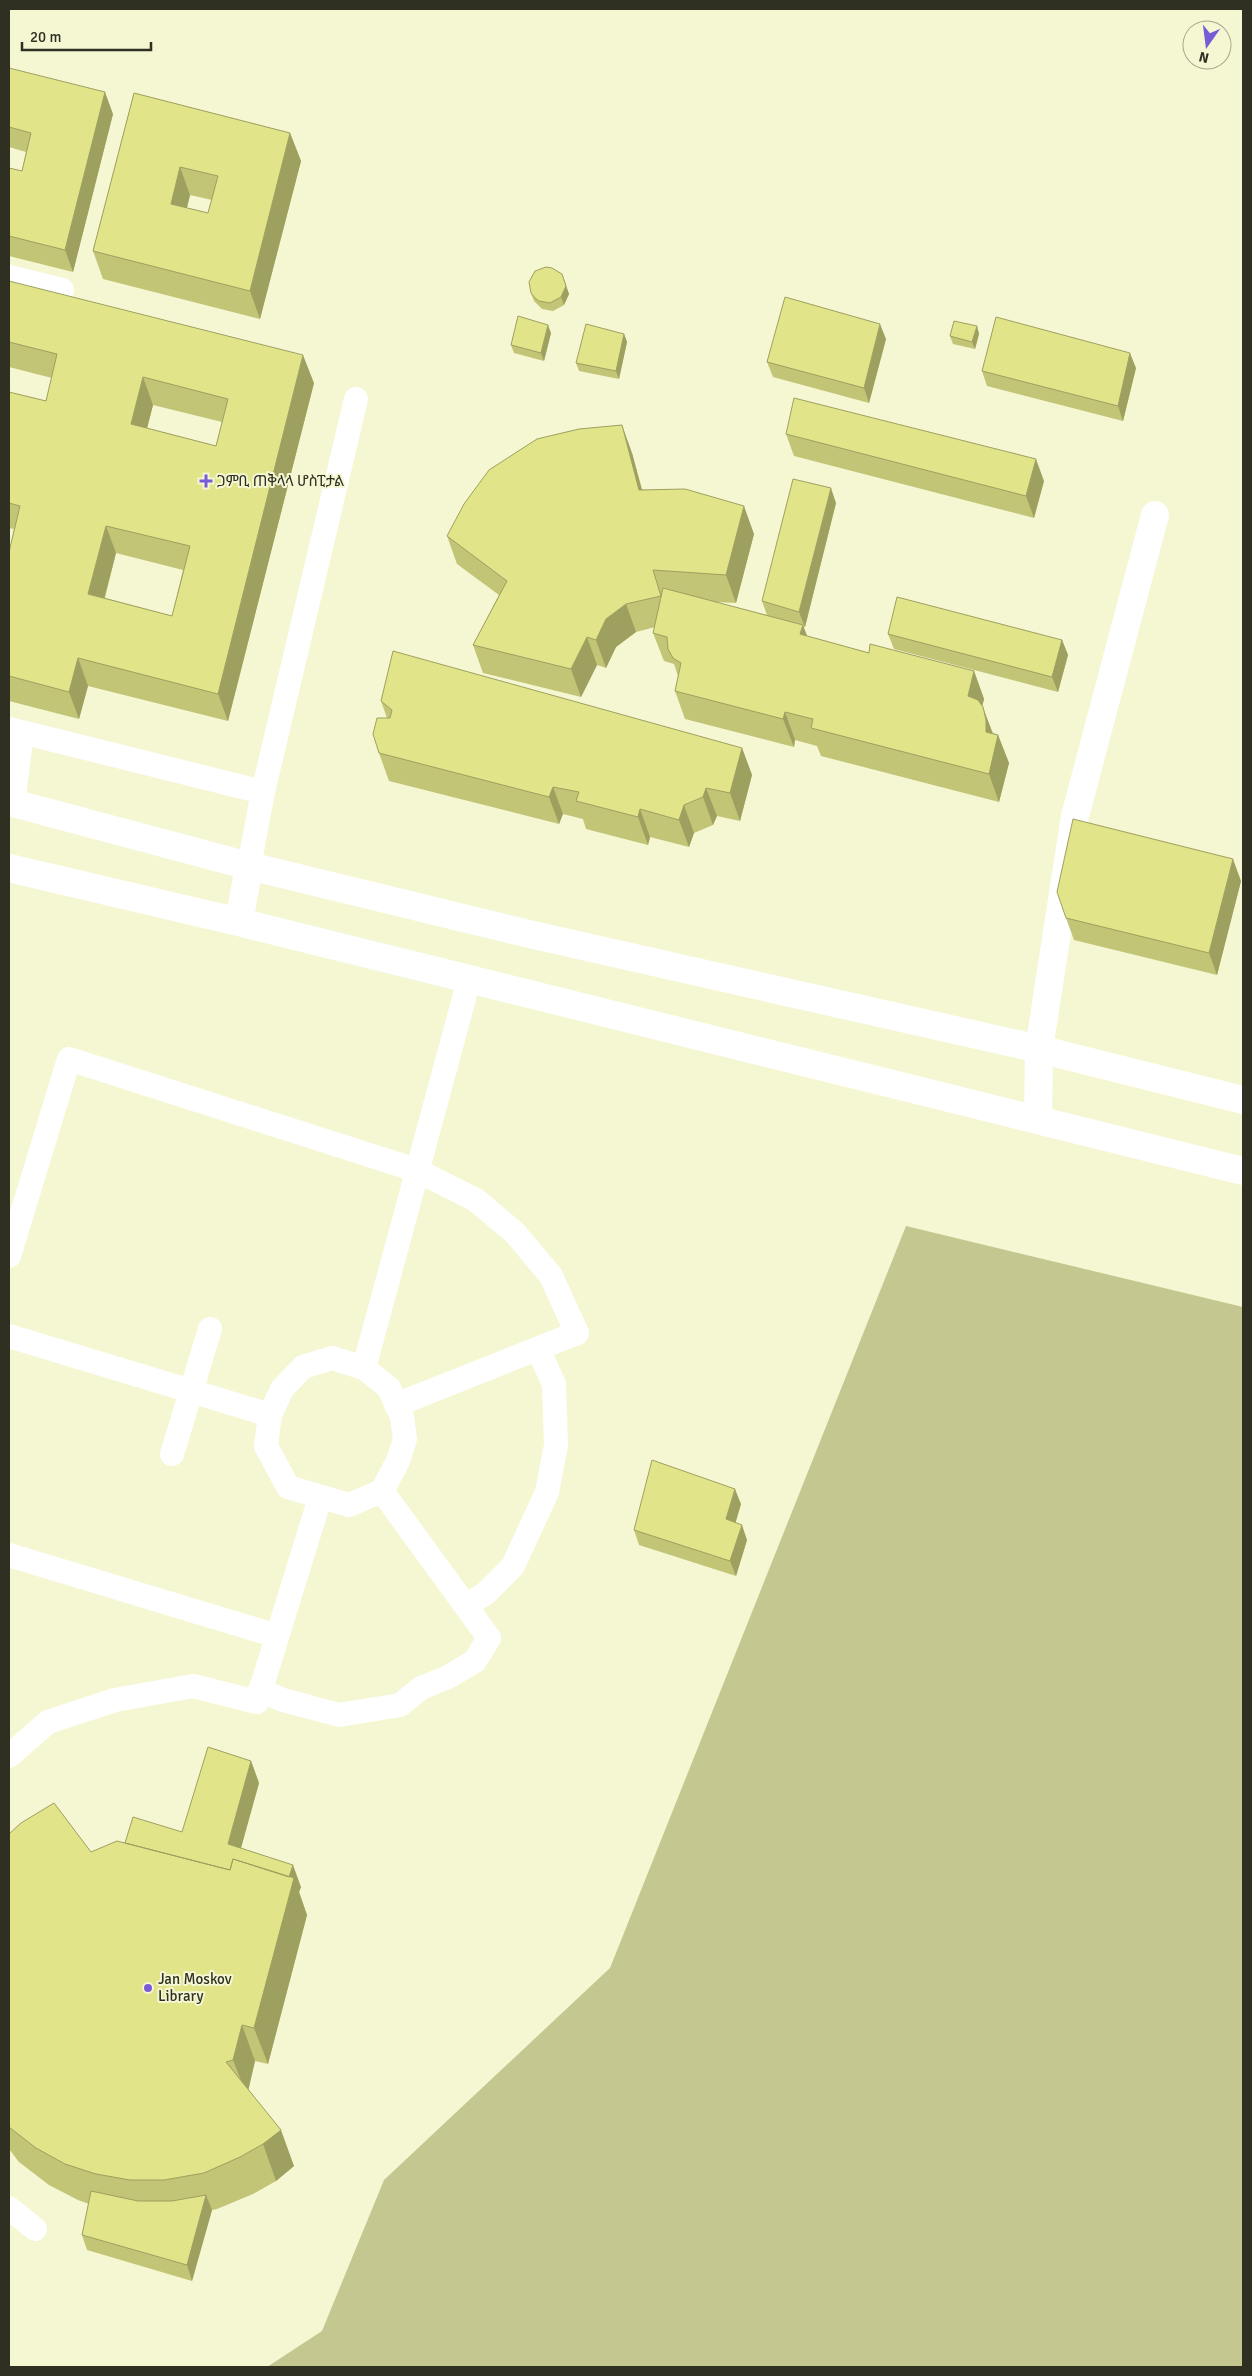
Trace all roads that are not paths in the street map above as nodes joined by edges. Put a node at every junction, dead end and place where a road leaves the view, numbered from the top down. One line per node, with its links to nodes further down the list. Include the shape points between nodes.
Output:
1 (9, 277): 2 (lane)
2 (62, 290)
3 (356, 399): 6 (lane)
4 (1155, 515): 12 (street, via 1075,816)
5 (15, 731): 6 (lane); 7 (lane)
6 (263, 792): 8 (lane)
7 (11, 802): 8 (street)
8 (249, 866): 10 (street); 12 (street, via 529,934)
9 (9, 868): 10 (street)
10 (239, 922): 11 (street)
11 (469, 980): 14 (street); 15 (lane)
12 (1039, 1049): 13 (street); 14 (street)
13 (1243, 1100)
14 (1038, 1120): 16 (street)
15 (416, 1170): 17 (lane, via 69,1059); 20 (lane, via 476,1200 515,1233 552,1276 578,1333); 21 (lane)
16 (1243, 1171)
17 (9, 1256)
18 (210, 1329): 22 (lane)
19 (9, 1336): 22 (lane)
20 (538, 1349): 23 (lane); 29 (lane, via 554,1384 556,1445 547,1492 513,1566)
21 (364, 1368): 23 (lane, via 389,1388); 24 (lane, via 332,1358 303,1367 282,1389)
22 (191, 1390): 24 (lane); 25 (lane)
23 (396, 1405): 26 (lane, via 402,1417 405,1439 398,1461)
24 (270, 1415): 27 (lane, via 266,1446 288,1488)
25 (172, 1454)
26 (382, 1490): 27 (lane, via 349,1505); 29 (lane)
27 (320, 1498): 30 (lane)
28 (9, 1555): 30 (lane)
29 (466, 1606): 31 (lane, via 489,1638 475,1661 421,1688 400,1705 339,1715 283,1700)
30 (277, 1636): 31 (lane)
31 (260, 1690): 32 (lane, via 257,1702 193,1686 115,1700 48,1722)
32 (9, 1756)
33 (9, 2208): 34 (lane)
34 (35, 2229)

